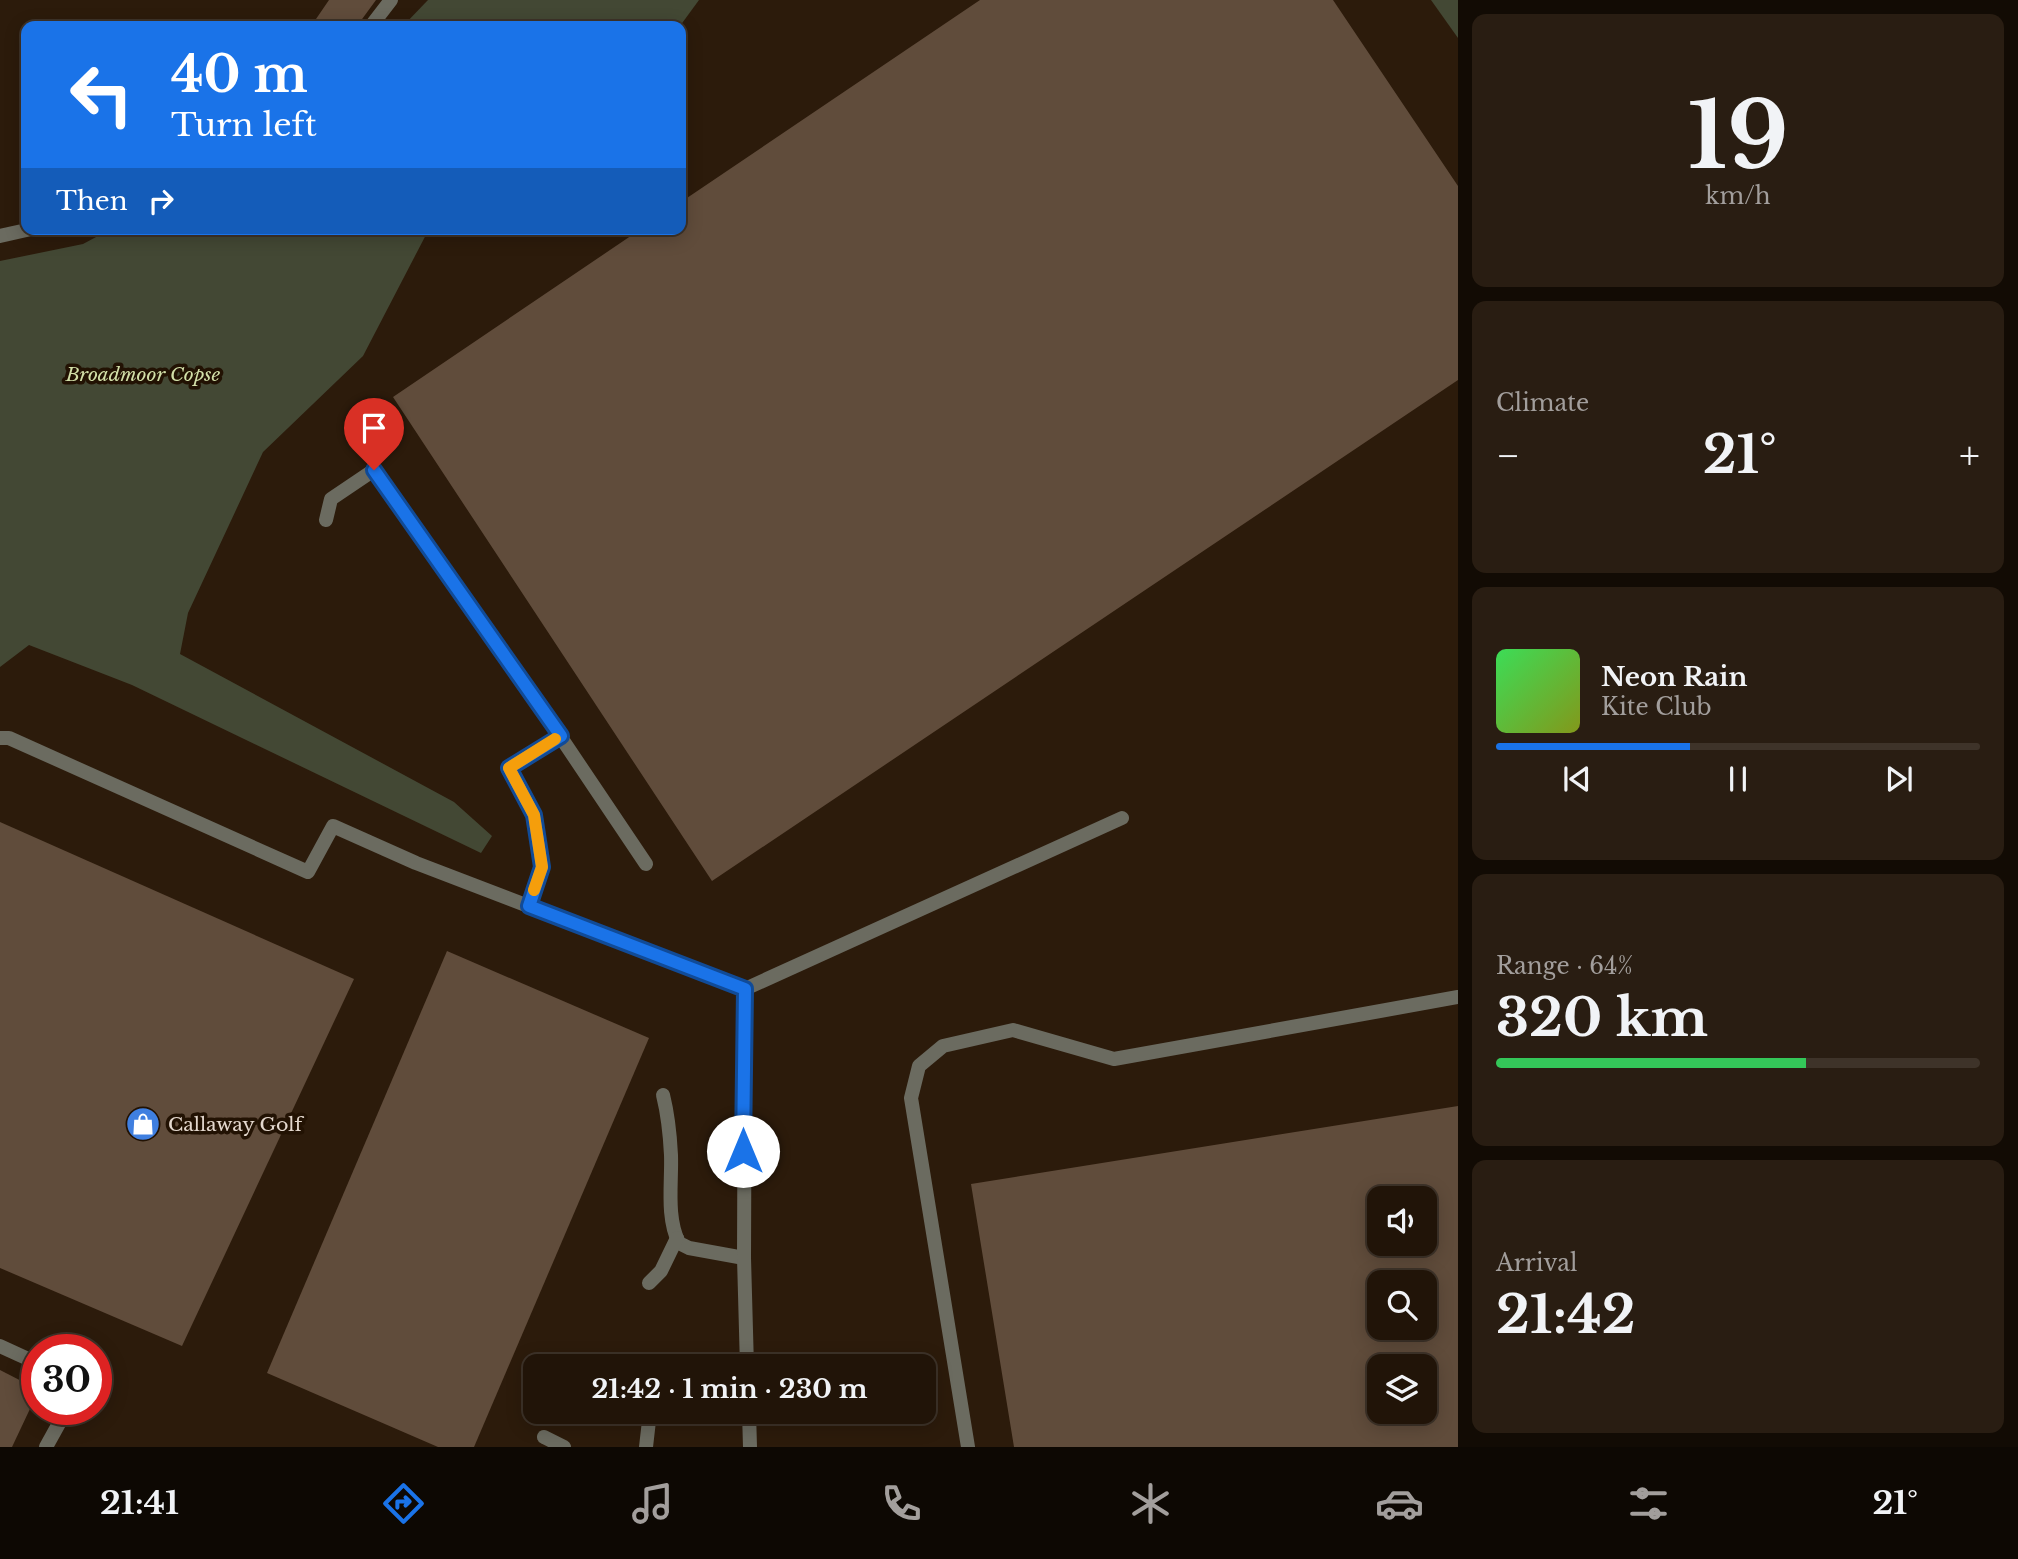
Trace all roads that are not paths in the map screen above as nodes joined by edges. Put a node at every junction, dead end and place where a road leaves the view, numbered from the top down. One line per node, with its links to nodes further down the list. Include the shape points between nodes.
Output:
1 (391, 0): 2 (street)
2 (375, 21)
3 (21, 231): 4 (street)
4 (0, 236)
5 (326, 520): 6 (street, via 331,499 374,470)
6 (561, 736): 9 (street); 10 (street, via 509,768 534,815 542,867)
7 (0, 738): 10 (street, via 9,738 309,872 333,826)
8 (1122, 818): 11 (street)
9 (646, 864)
10 (529, 906): 11 (street)
11 (745, 989): 15 (street)
12 (1458, 997): 28 (street, via 1114,1059 1013,1030 943,1046 919,1066 911,1098)
13 (663, 1095): 14 (street)
14 (677, 1238): 15 (street, via 689,1248); 16 (street)
15 (744, 1258): 18 (street)
16 (649, 1283)
17 (0, 1346): 19 (street)
18 (747, 1354)
19 (21, 1356)
20 (649, 1424): 26 (street)
21 (749, 1424): 27 (street)
22 (58, 1425): 24 (street)
23 (544, 1437): 25 (street)
24 (46, 1447)
25 (564, 1447)
26 (646, 1447)
27 (750, 1447)
28 (968, 1447)

